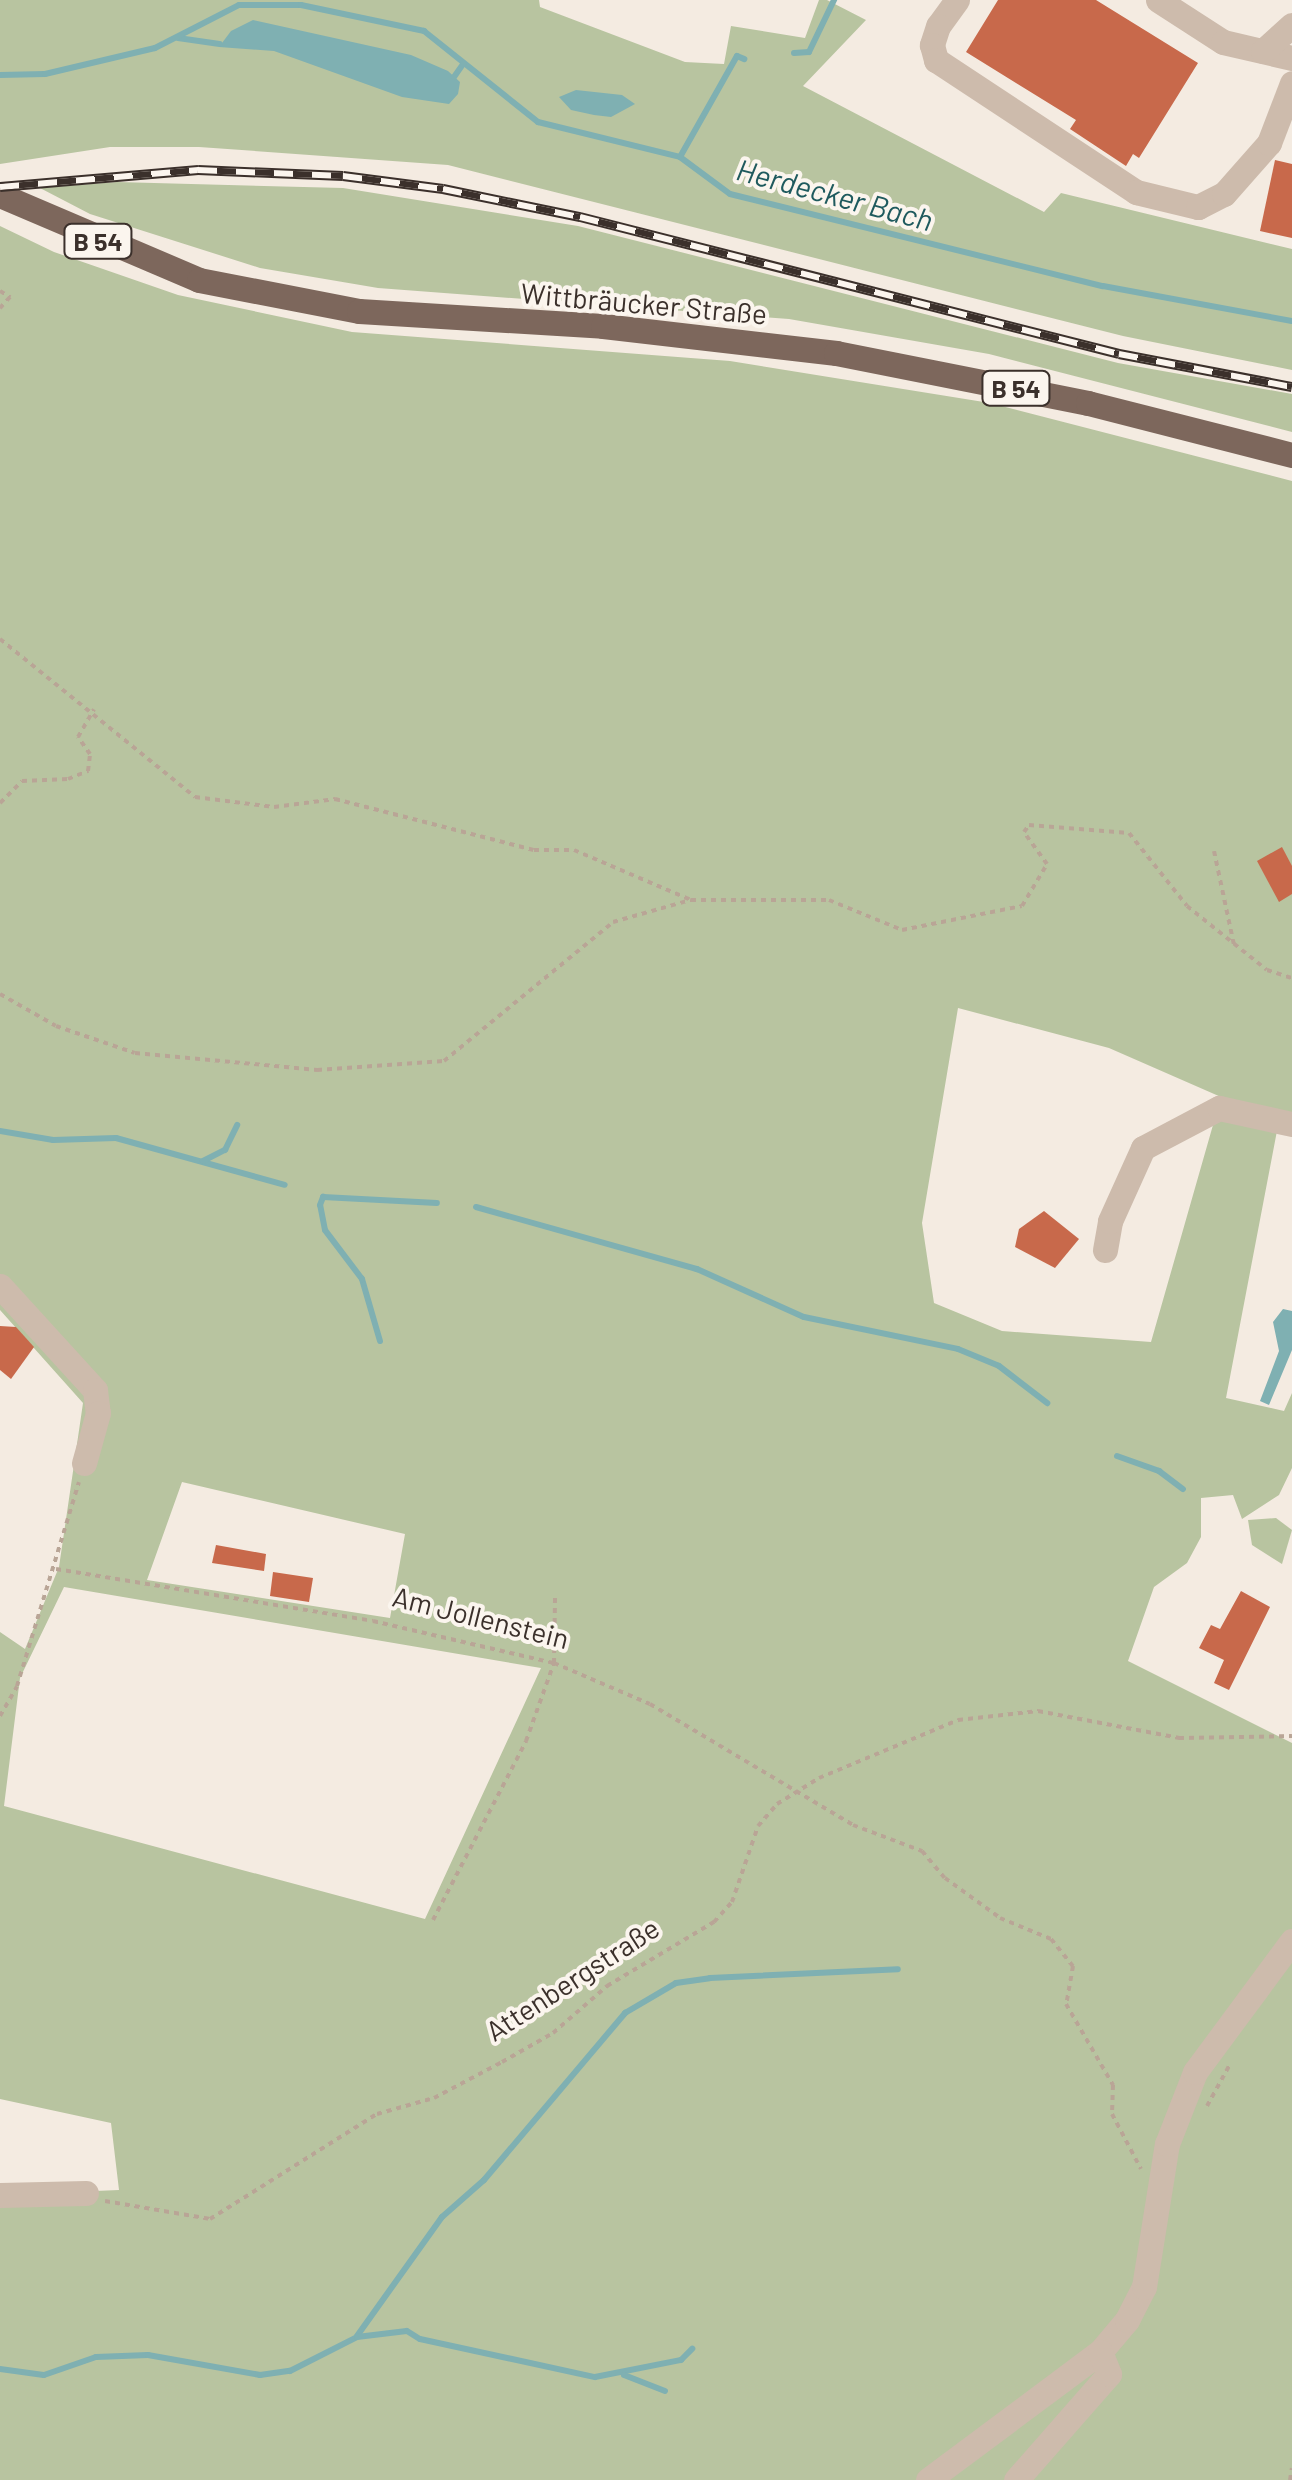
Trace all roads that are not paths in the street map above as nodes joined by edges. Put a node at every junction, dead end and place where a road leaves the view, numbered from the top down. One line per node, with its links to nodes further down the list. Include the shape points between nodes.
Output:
1 (957, 0): 6 (street, via 938,26 936,60 1136,192 1198,207 1224,194 1269,143)
2 (1158, 0): 4 (street, via 1223,42)
3 (1292, 26): 4 (street)
4 (1263, 51): 5 (street)
5 (1292, 58)
6 (1292, 83)
7 (0, 195): 8 (main road, Wittbräucker Straße / B 54, via 199,280 359,311 603,326 836,353 1088,404)
8 (1292, 455)
9 (1292, 1124): 10 (street, via 1219,1108 1143,1148 1110,1220)
10 (1105, 1250)
11 (0, 1286): 12 (street, via 95,1390 98,1413)
12 (84, 1463)
13 (1292, 1941): 16 (street, via 1195,2072 1160,2180 1144,2287)
14 (0, 2195): 15 (street)
15 (91, 2196)
16 (1100, 2352): 17 (street); 18 (street, via 1109,2374)
17 (928, 2480)
18 (1016, 2480)

